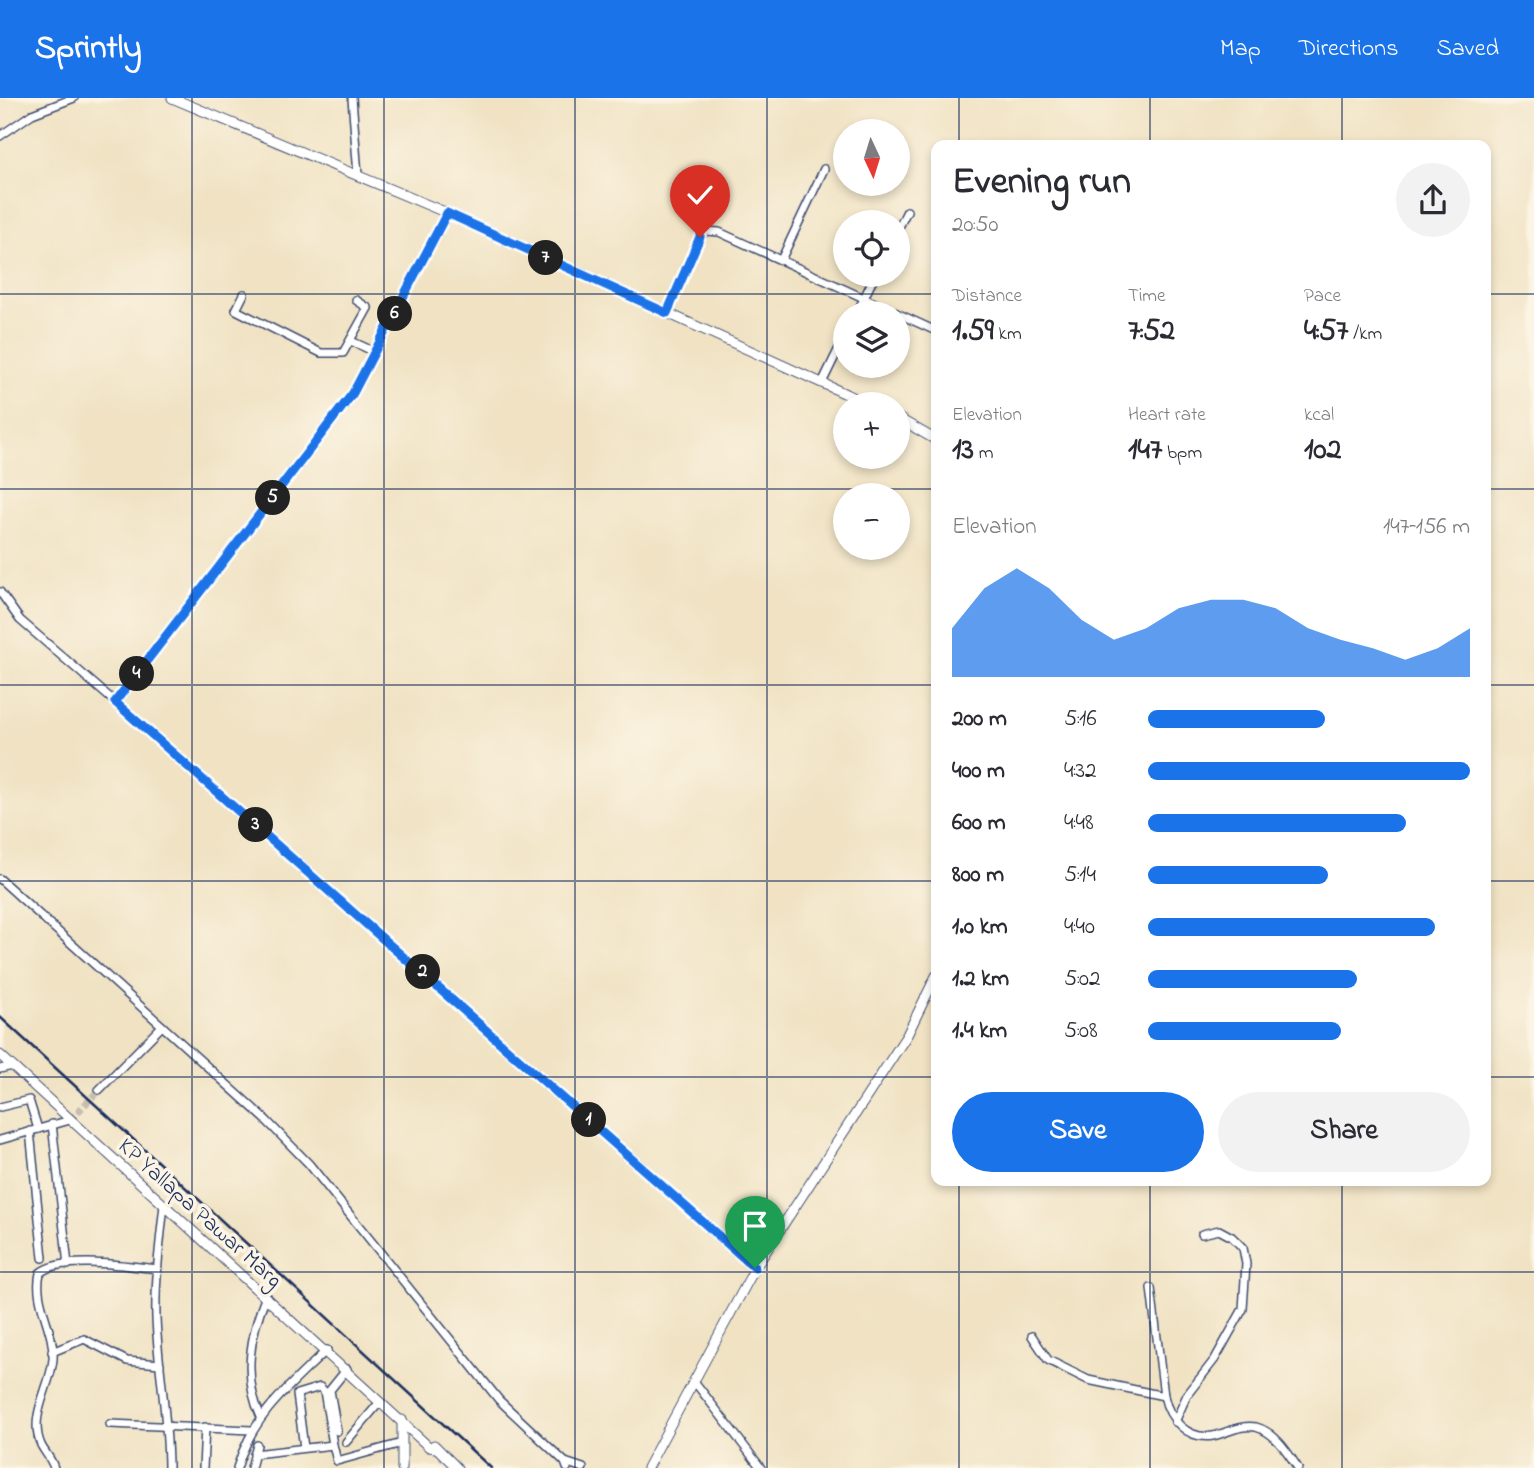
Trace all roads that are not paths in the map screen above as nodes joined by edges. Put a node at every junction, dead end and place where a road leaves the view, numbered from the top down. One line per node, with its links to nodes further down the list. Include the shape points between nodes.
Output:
1 (74, 98): 4 (street, via 32,114)
2 (172, 98): 6 (street)
3 (352, 98): 6 (street)
4 (0, 136)
5 (824, 169): 8 (street)
6 (358, 175): 7 (street)
7 (447, 213): 14 (street); 17 (street)
8 (781, 260): 11 (street); 14 (street, via 706,230)
9 (869, 287): 11 (street)
10 (244, 294): 16 (street, via 236,310 321,353 343,353)
11 (864, 298): 13 (street); 15 (street)
12 (356, 300): 16 (street, via 368,308)
13 (863, 301)
14 (667, 313): 19 (street)
15 (931, 329)
16 (352, 341): 17 (street)
17 (375, 352): 24 (street, via 353,393)
18 (833, 361): 19 (street)
19 (822, 383): 20 (street)
20 (842, 392)
21 (910, 425): 22 (street)
22 (931, 437)
23 (0, 592): 24 (street, via 20,620)
24 (115, 702): 42 (street)
25 (0, 878): 27 (street)
26 (931, 986): 42 (street, via 907,1035)
27 (162, 1026): 31 (street); 68 (street, via 309,1164 499,1400)
28 (1, 1056): 29 (street, KP Yallapa Pawar Marg)
29 (12, 1066): 30 (street); 33 (street, KP Yallapa Pawar Marg)
30 (0, 1069)
31 (99, 1090)
32 (0, 1107): 35 (street, via 29,1100)
33 (69, 1120): 34 (street); 38 (street, KP Yallapa Pawar Marg)
34 (52, 1124): 35 (street); 41 (street)
35 (38, 1129): 36 (street)
36 (30, 1130): 37 (street); 40 (street)
37 (0, 1140)
38 (164, 1205): 43 (street); 45 (street, KP Yallapa Pawar Marg)
39 (1202, 1234): 56 (street, via 1219,1230 1243,1248 1243,1309)
40 (43, 1258)
41 (68, 1265): 43 (street); 48 (street, via 46,1268 39,1276)
42 (755, 1268): 51 (street)
43 (157, 1269): 49 (street)
44 (1152, 1288): 52 (street)
45 (266, 1296): 47 (street, KP Yallapa Pawar Marg); 54 (street, via 257,1318 249,1367 252,1398)
46 (1032, 1336): 52 (street, via 1048,1360 1088,1380)
47 (327, 1350): 50 (street, KP Yallapa Pawar Marg); 54 (street)
48 (52, 1352): 49 (street, via 84,1339 127,1361); 69 (street, via 40,1400 40,1436)
49 (160, 1364): 58 (street)
50 (346, 1369): 53 (street, KP Yallapa Pawar Marg); 61 (street, via 330,1390)
51 (694, 1381): 77 (street); 78 (street)
52 (1164, 1396): 56 (street)
53 (377, 1400): 55 (street, KP Yallapa Pawar Marg); 62 (street)
54 (261, 1417): 60 (street)
55 (402, 1421): 63 (street); 75 (street, KP Yallapa Pawar Marg)
56 (1175, 1422): 79 (street, via 1185,1431 1211,1436 1255,1427 1279,1442)
57 (110, 1424): 58 (street)
58 (168, 1425): 59 (street); 70 (street)
59 (205, 1427): 60 (street); 71 (street)
60 (252, 1430): 72 (street)
61 (337, 1431)
62 (346, 1442)
63 (402, 1443): 65 (street, via 337,1461); 74 (street)
64 (257, 1445): 67 (street)
65 (332, 1446): 66 (street); 66 (street, via 320,1387 297,1394)
66 (304, 1448): 67 (street)
67 (254, 1454): 73 (street)
68 (564, 1466): 76 (street)
69 (54, 1468)
70 (168, 1468)
71 (203, 1468)
72 (237, 1468)
73 (251, 1468)
74 (402, 1468)
75 (457, 1468)
76 (583, 1468)
77 (647, 1468)
78 (761, 1468)
79 (1298, 1468)

